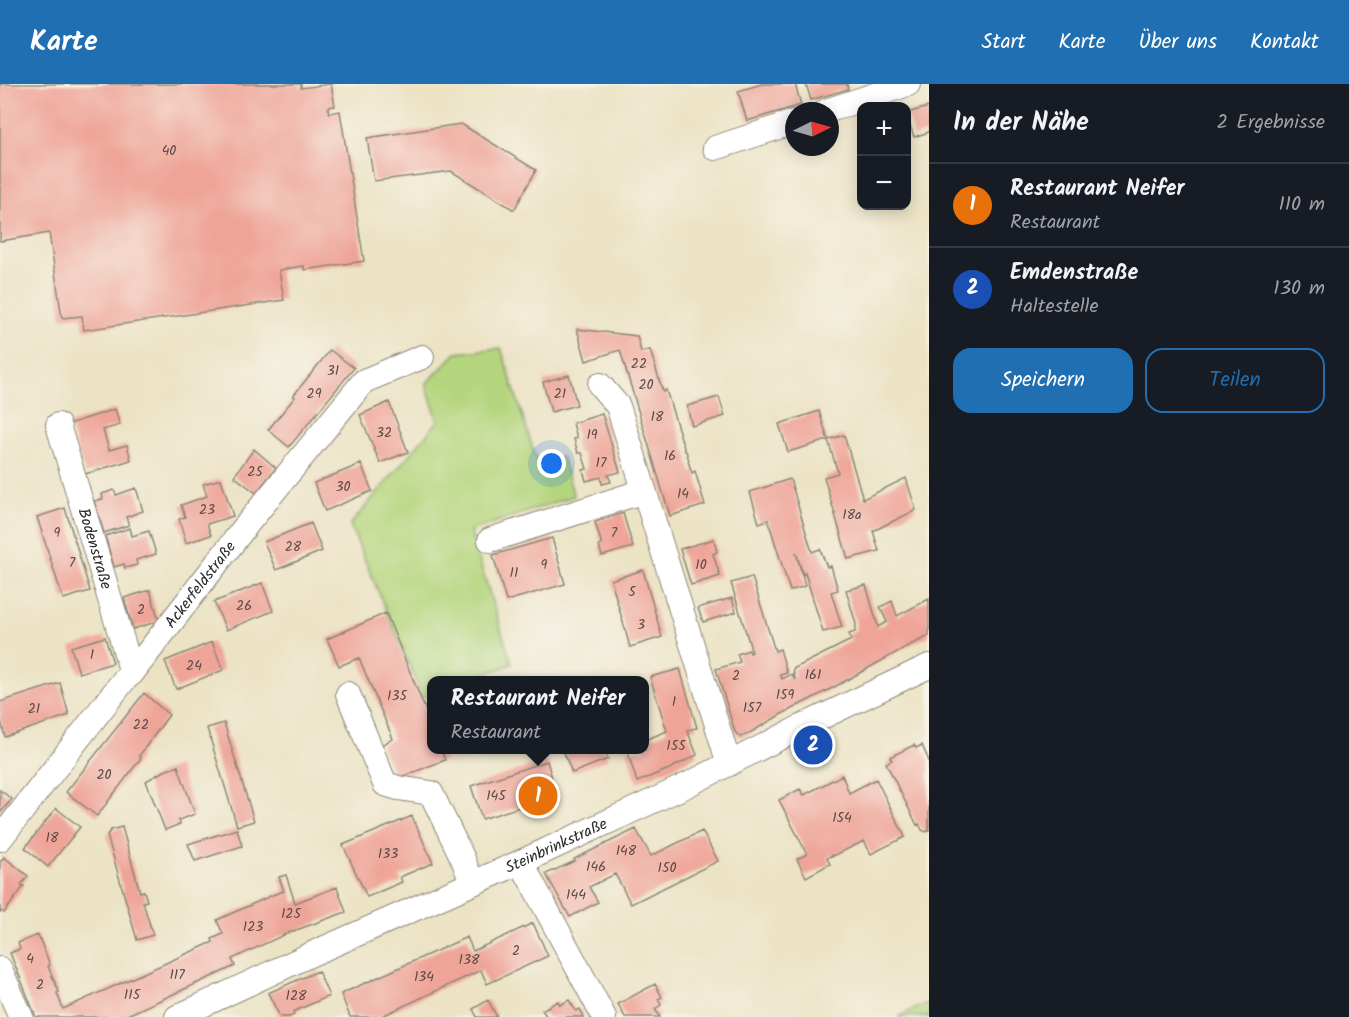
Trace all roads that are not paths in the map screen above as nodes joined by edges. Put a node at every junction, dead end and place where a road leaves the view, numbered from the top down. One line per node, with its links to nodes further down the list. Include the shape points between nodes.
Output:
1 (908, 84): 2 (street)
2 (839, 107)
3 (785, 125): 4 (street)
4 (715, 148)
5 (422, 357): 11 (street, Ackerfeldstraße, via 364,381)
6 (600, 385): 8 (street, via 618,406)
7 (58, 425): 11 (street, Bodenstraße)
8 (644, 491): 9 (street); 13 (street)
9 (490, 540)
10 (929, 666): 13 (street, Steinbrinkstraße)
11 (132, 673): 14 (street, Ackerfeldstraße)
12 (348, 694): 16 (street, via 385,784 431,793)
13 (729, 764): 15 (street, Steinbrinkstraße)
14 (0, 839)
15 (521, 862): 16 (street, Steinbrinkstraße); 20 (street)
16 (472, 883): 19 (street, Steinbrinkstraße)
17 (0, 969): 18 (street)
18 (21, 1017)
19 (177, 1017)
20 (604, 1017)

